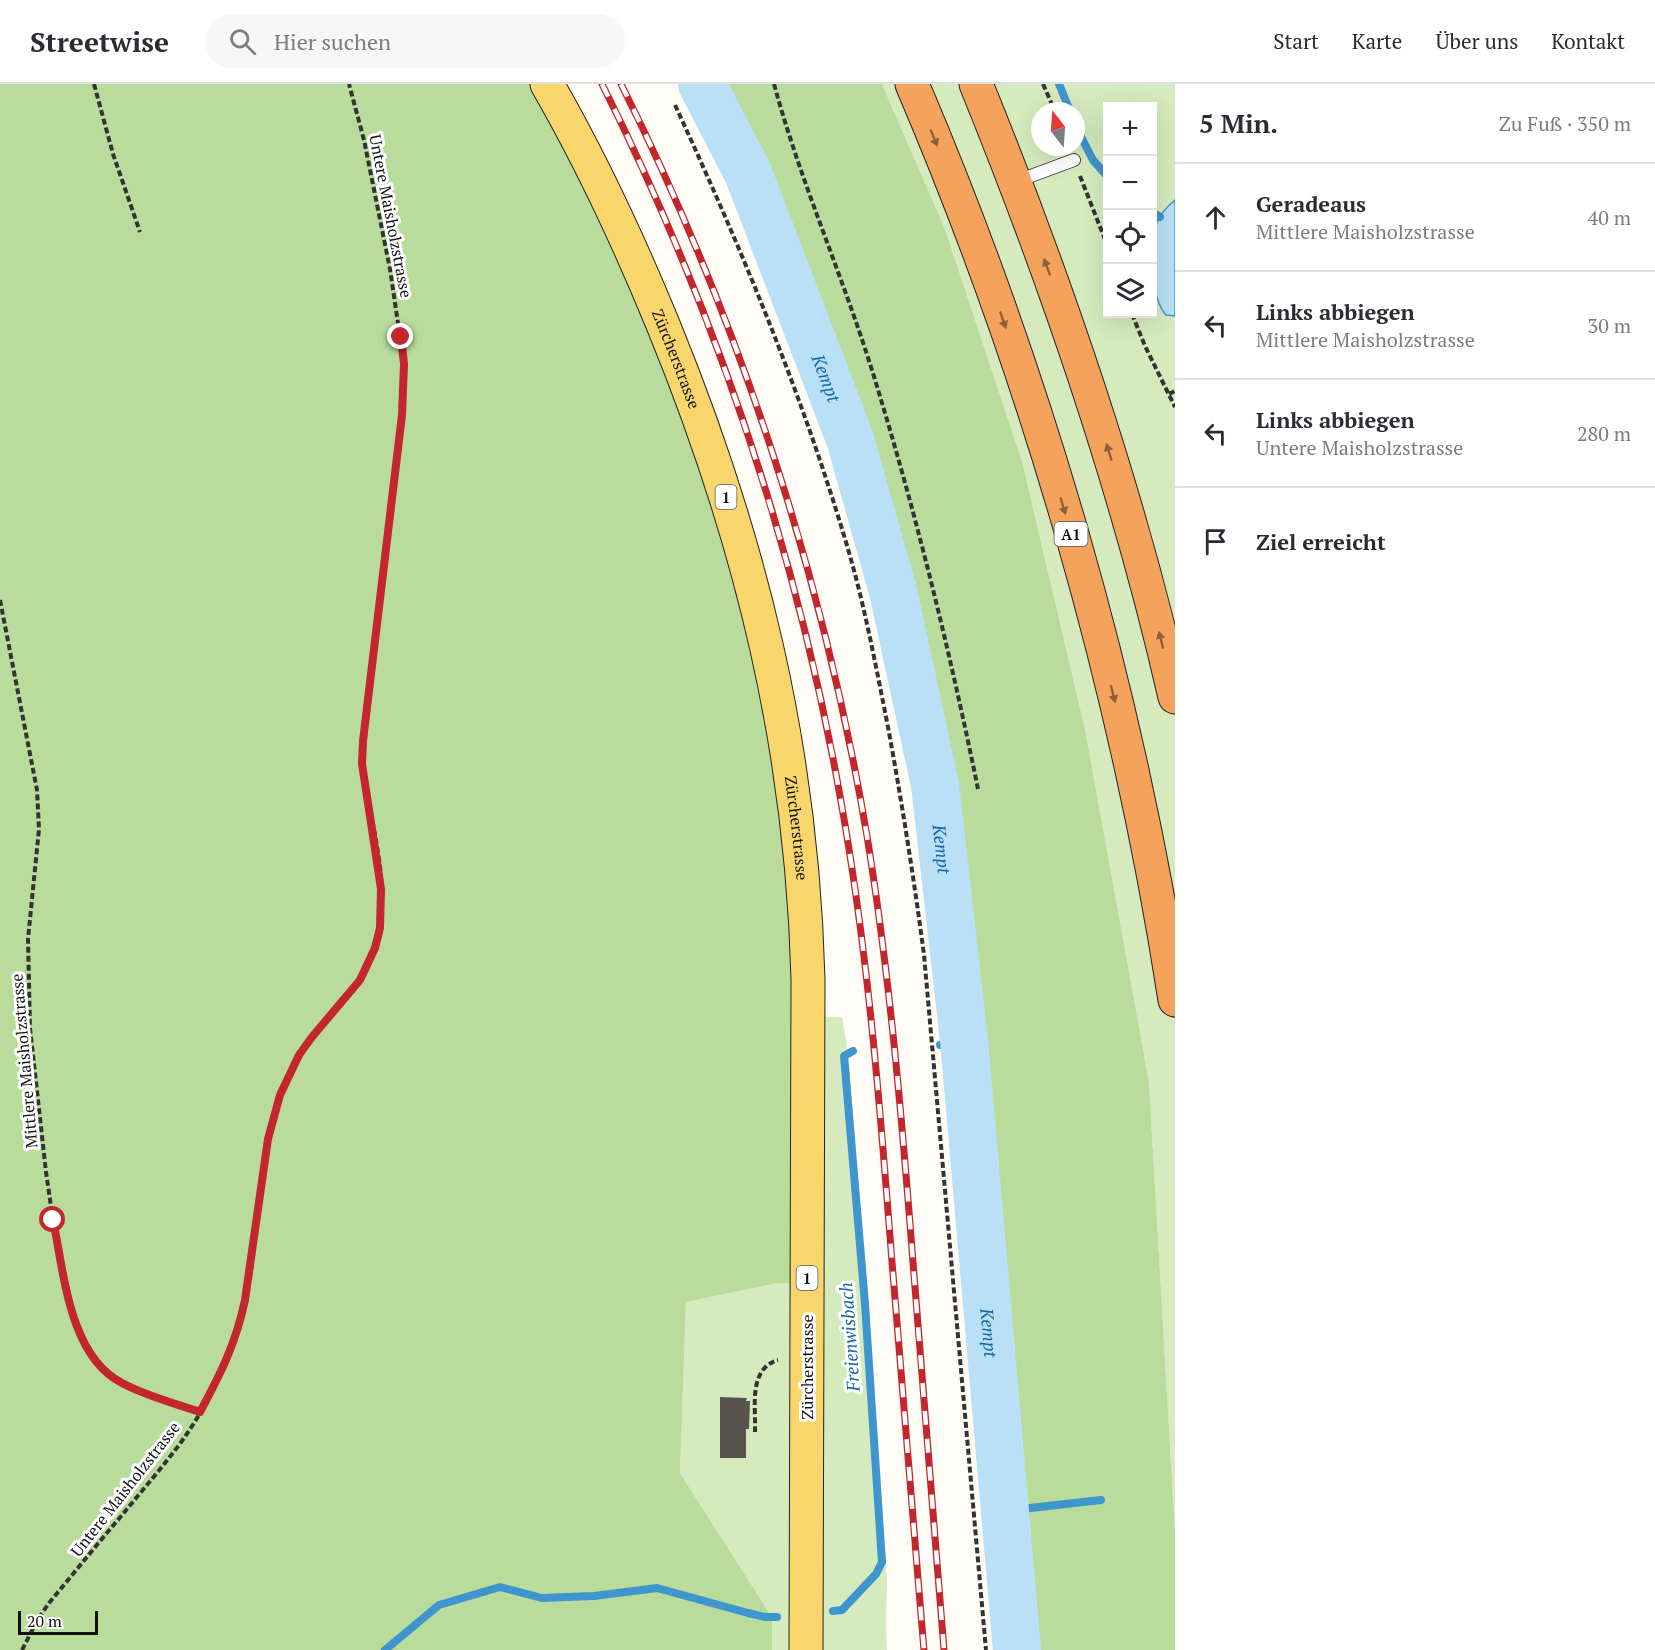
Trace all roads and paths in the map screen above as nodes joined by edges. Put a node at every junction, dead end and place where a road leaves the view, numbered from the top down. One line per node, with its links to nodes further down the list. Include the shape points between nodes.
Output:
1 (94, 84): 12 (path)
2 (349, 84): 23 (path, Untere Maisholzstrasse, via 390,269 404,364 400,437 362,764 380,870 382,910 369,964 299,1055 280,1095 268,1139 240,1326)
3 (548, 84): 22 (main road, Zürcherstrasse / 1, via 628,242 686,384 744,554 778,694 795,798 807,939)
4 (774, 84): 20 (path, via 792,146 859,331 903,475)
5 (912, 84): 21 (highway, A1, one-way to 21, via 991,285 1065,510 1132,775)
6 (976, 84): 11 (highway)
7 (1043, 84): 8 (path)
8 (1051, 102)
9 (675, 105): 27 (path, via 756,287 807,422 848,550 880,685 926,966)
10 (1074, 160): 11 (lane); 13 (path)
11 (1016, 182): 19 (highway, one-way to 11, via 1138,551 1096,412)
12 (140, 232)
13 (1103, 236)
14 (1134, 318): 16 (path)
15 (1175, 391): 16 (path)
16 (1169, 394): 17 (path)
17 (1175, 407)
18 (0, 600): 23 (path, Mittlere Maisholzstrasse, via 38,800 39,829 28,939 30,1028 46,1172 67,1289 82,1340 102,1370 131,1388)
19 (1175, 697)
20 (978, 789)
21 (1175, 1000)
22 (807, 1351): 24 (path, via 762,1368 756,1387); 26 (main road, Zürcherstrasse / 1)
23 (200, 1412): 25 (path, Untere Maisholzstrasse, via 174,1452 49,1603)
24 (755, 1432)
25 (22, 1650)
26 (806, 1650)
27 (986, 1650)

